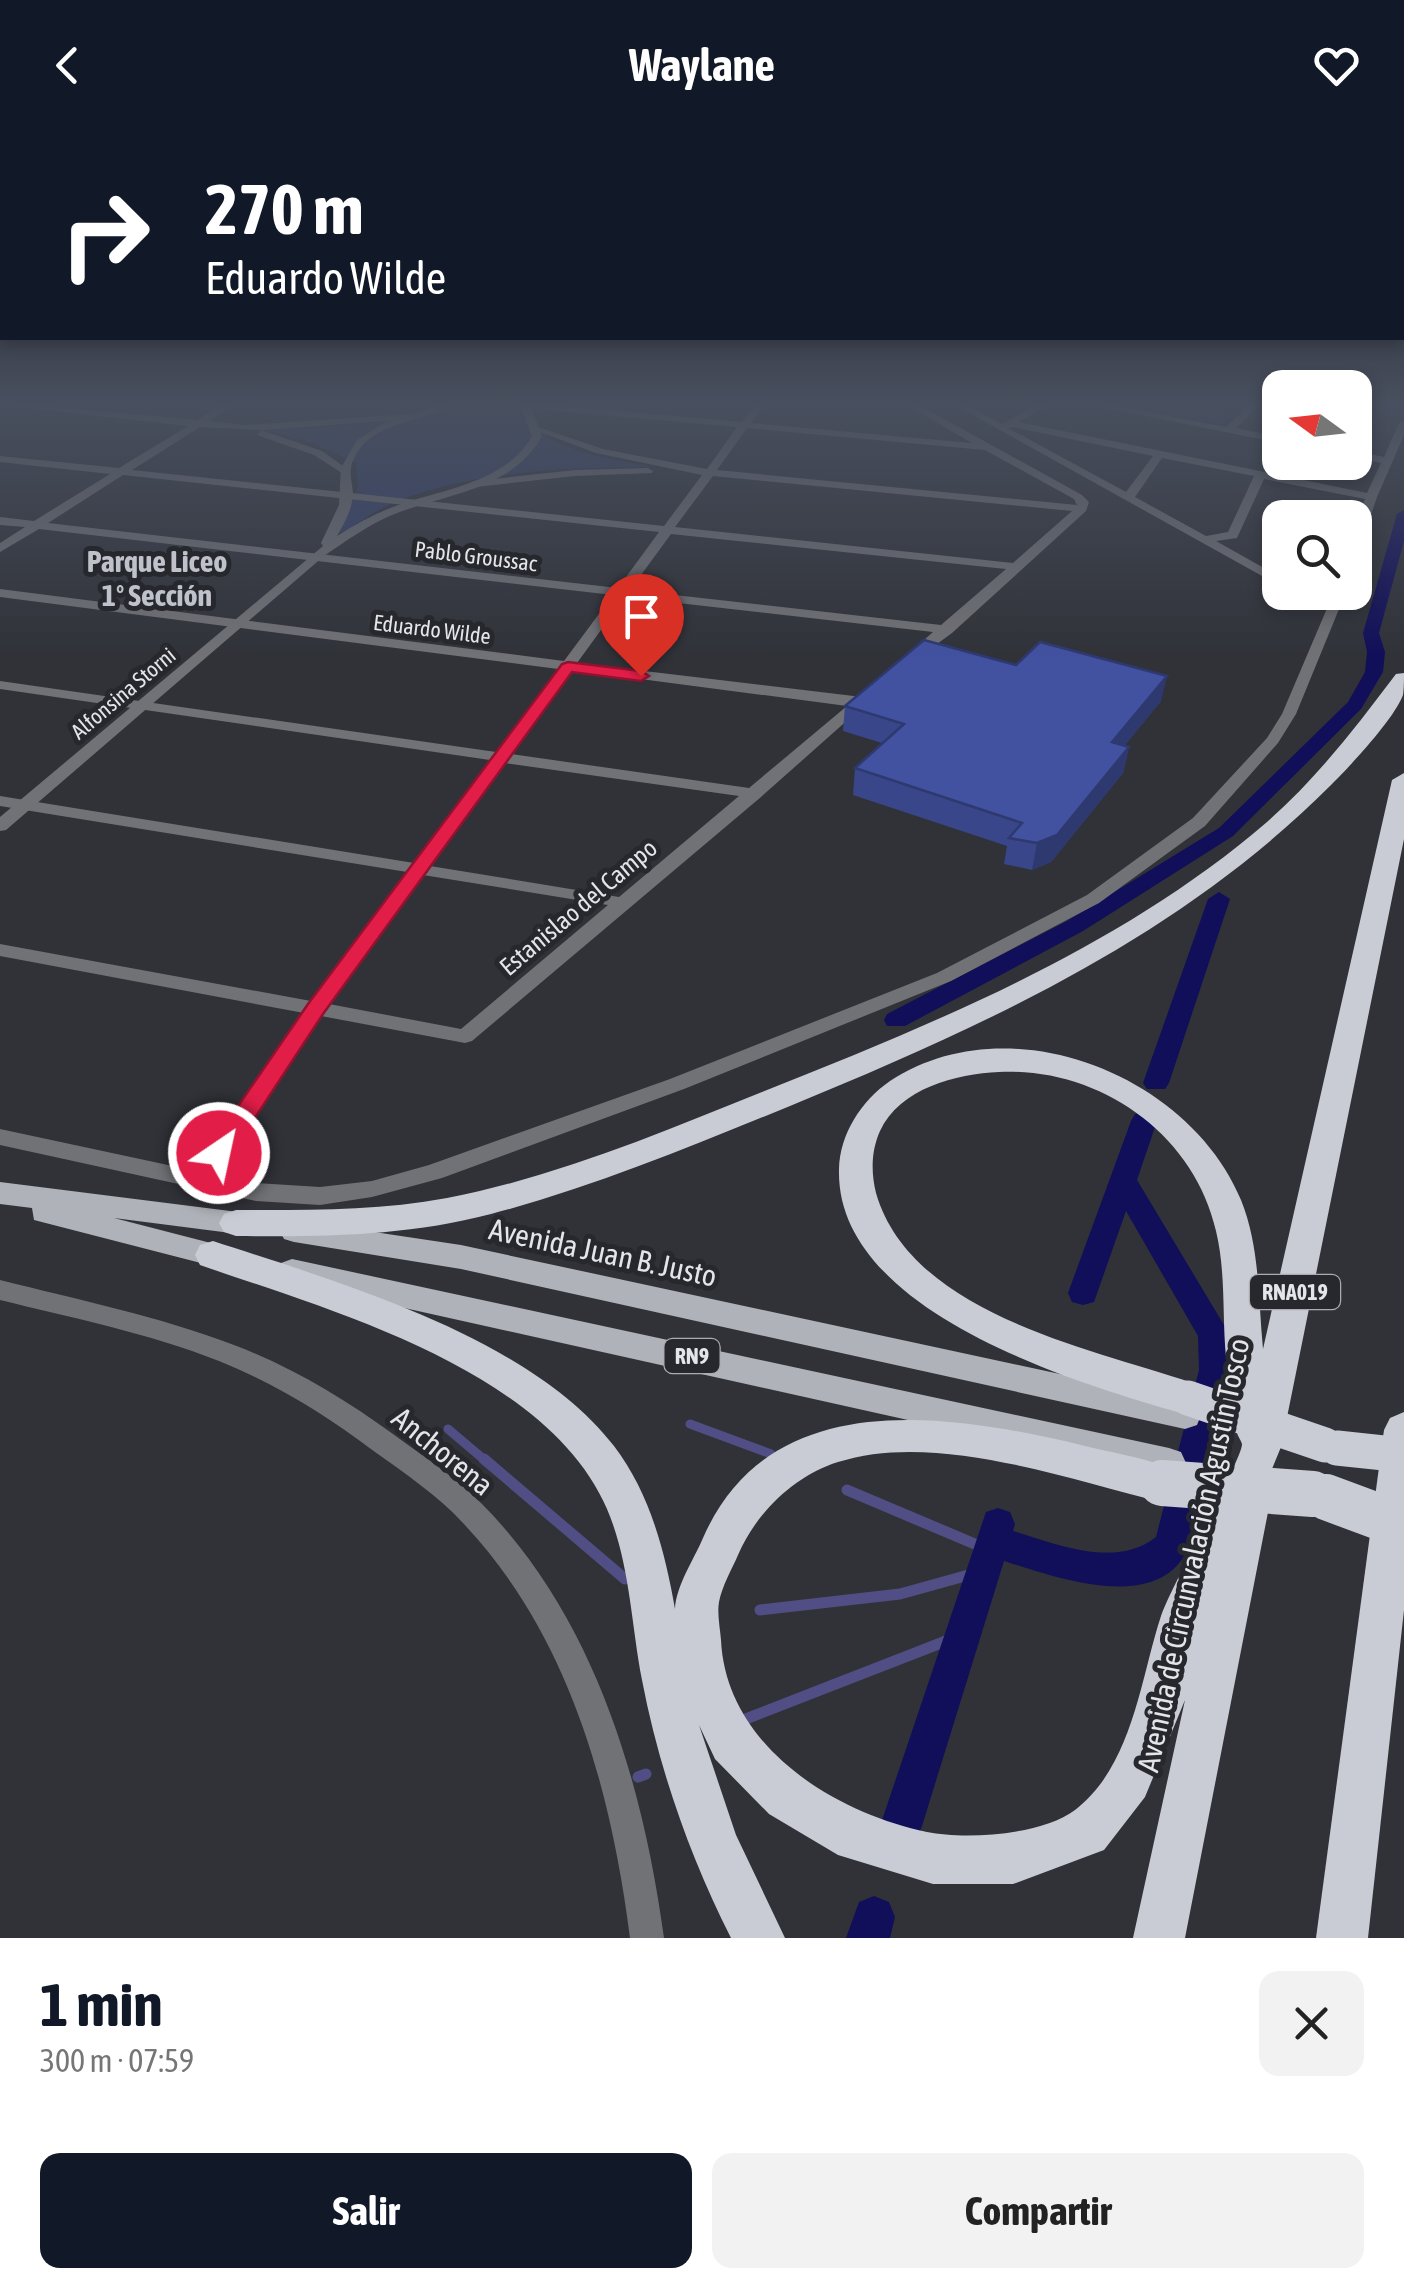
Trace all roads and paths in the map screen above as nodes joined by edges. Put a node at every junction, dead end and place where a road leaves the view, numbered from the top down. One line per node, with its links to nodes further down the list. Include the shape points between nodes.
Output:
1 (94, 489): 20 (street)
2 (285, 489): 13 (street)
3 (347, 489): 13 (street)
4 (457, 489): 17 (street, Alfonsina Storni)
5 (697, 489): 21 (street)
6 (884, 489): 18 (street)
7 (1066, 489): 18 (street, via 1083,502)
8 (1113, 489): 14 (street)
9 (1134, 489): 14 (street)
10 (1254, 489): 22 (street, via 1234,535)
11 (1333, 489): 15 (street)
12 (1374, 489): 15 (street)
13 (348, 496): 17 (street); 24 (street, Alfonsina Storni)
14 (1124, 496): 22 (street)
15 (1371, 497): 16 (street)
16 (1370, 500)
17 (414, 502): 21 (street); 24 (street, Alfonsina Storni)
18 (1082, 509): 25 (street)
19 (0, 521): 20 (street, Pablo Groussac)
20 (36, 526): 23 (street); 24 (street, Pablo Groussac)
21 (668, 530): 25 (street); 27 (street)
22 (1203, 540): 26 (street)
23 (0, 548)
24 (317, 555): 27 (street, Pablo Groussac); 30 (street, Alfonsina Storni)
25 (1018, 567): 31 (street)
26 (1262, 572)
27 (622, 592): 31 (street, Pablo Groussac); 33 (street)
28 (0, 593): 30 (street, Eduardo Wilde)
29 (1333, 610): 50 (street, via 1289,714 1256,763 1150,861 1031,934 944,977 748,1056 400,1183 286,1196)
30 (238, 624): 33 (street, Eduardo Wilde); 38 (street, Alfonsina Storni)
31 (946, 630): 32 (street)
32 (903, 666)
33 (568, 667): 37 (street, Eduardo Wilde); 39 (street)
34 (1404, 679): 53 (highway, via 1335,770 1215,874 1088,954 962,1018 716,1123 500,1197 404,1218)
35 (0, 685): 38 (street)
36 (874, 690): 37 (street, Estanislao del Campo)
37 (860, 702): 41 (street, Estanislao del Campo)
38 (143, 706): 39 (street); 43 (street, Alfonsina Storni)
39 (502, 758): 41 (street); 45 (street)
40 (1404, 780): 57 (highway, Avenida de Circunvalación Agustín Tosco / RNA019)
41 (756, 794): 46 (street, Estanislao del Campo)
42 (0, 801): 43 (street)
43 (25, 805): 44 (street, Alfonsina Storni); 45 (street)
44 (0, 826)
45 (418, 869): 46 (street); 48 (street)
46 (620, 902): 48 (street, Estanislao del Campo, via 465,1036)
47 (0, 950): 48 (street, Estanislao del Campo)
48 (316, 1009): 50 (street)
49 (0, 1137): 50 (street)
50 (200, 1182)
51 (0, 1193): 53 (main road, Avenida Juan B. Justo / RN9)
52 (0, 1201): 53 (main road, Avenida Juan B. Justo / RN9)
53 (225, 1239): 55 (main road, Avenida Juan B. Justo / RN9, via 461,1256); 58 (main road, Avenida Juan B. Justo / RN9); 62 (highway, via 307,1287 472,1354 540,1395 586,1442 626,1506 640,1544 689,1775)
54 (0, 1290): 61 (street, Anchorena, via 160,1330 296,1384 437,1480 476,1518 524,1579 586,1693 630,1836)
55 (1186, 1406): 57 (highway, via 1014,1341 915,1277 875,1234 856,1188 859,1141 882,1104 918,1078 1005,1060 1082,1072 1162,1114 1200,1154 1240,1249); 59 (highway, bridge, via 1331,1447)
56 (1404, 1430): 59 (highway)
57 (1258, 1458): 58 (highway, via 1186,1609 1135,1770 1063,1854 1033,1872 982,1886 923,1889 878,1880 798,1838 742,1781 706,1706 696,1622 721,1536 773,1476 838,1444 906,1436); 63 (highway, Avenida de Circunvalación Agustín Tosco / RNA019)
58 (1166, 1473): 59 (highway, bridge, via 1320,1496)
59 (1401, 1486): 60 (highway); 64 (highway)
60 (1404, 1546)
61 (647, 1938)
62 (759, 1938)
63 (1159, 1938)
64 (1342, 1938)

